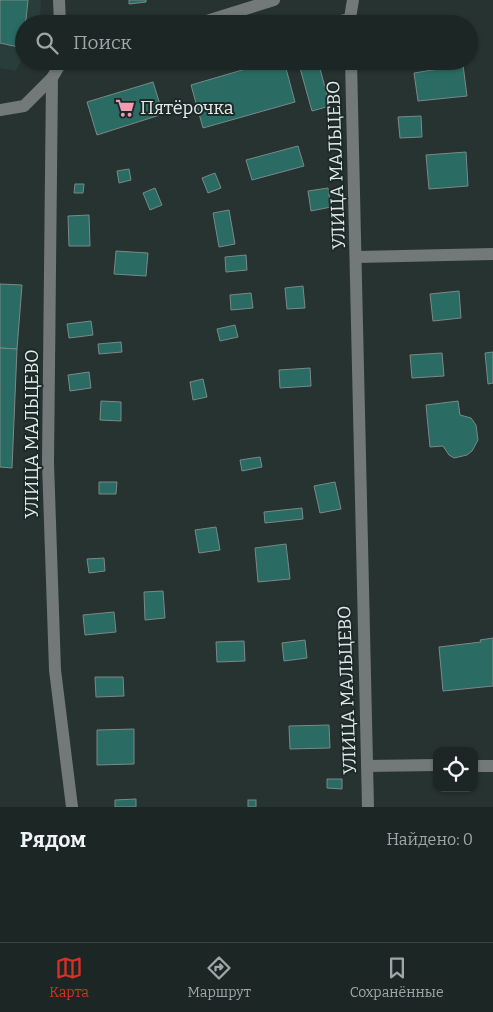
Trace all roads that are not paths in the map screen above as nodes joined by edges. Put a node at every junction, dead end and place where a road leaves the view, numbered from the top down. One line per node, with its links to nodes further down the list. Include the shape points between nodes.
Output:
1 (59, 0): 4 (street)
2 (274, 0): 5 (street)
3 (353, 0): 6 (street)
4 (60, 15)
5 (226, 15)
6 (350, 15)
7 (57, 70): 9 (street, УЛИЦА МАЛЬЦЕВО)
8 (351, 70): 12 (street, УЛИЦА МАЛЬЦЕВО)
9 (52, 78): 10 (street, via 24,106); 17 (street, УЛИЦА МАЛЬЦЕВО, via 48,472 55,670)
10 (0, 110)
11 (493, 254): 12 (street)
12 (357, 257): 14 (street, УЛИЦА МАЛЬЦЕВО)
13 (433, 765): 14 (street)
14 (367, 766): 18 (street, УЛИЦА МАЛЬЦЕВО)
15 (478, 766): 16 (street)
16 (493, 766)
17 (72, 807)
18 (368, 807)

